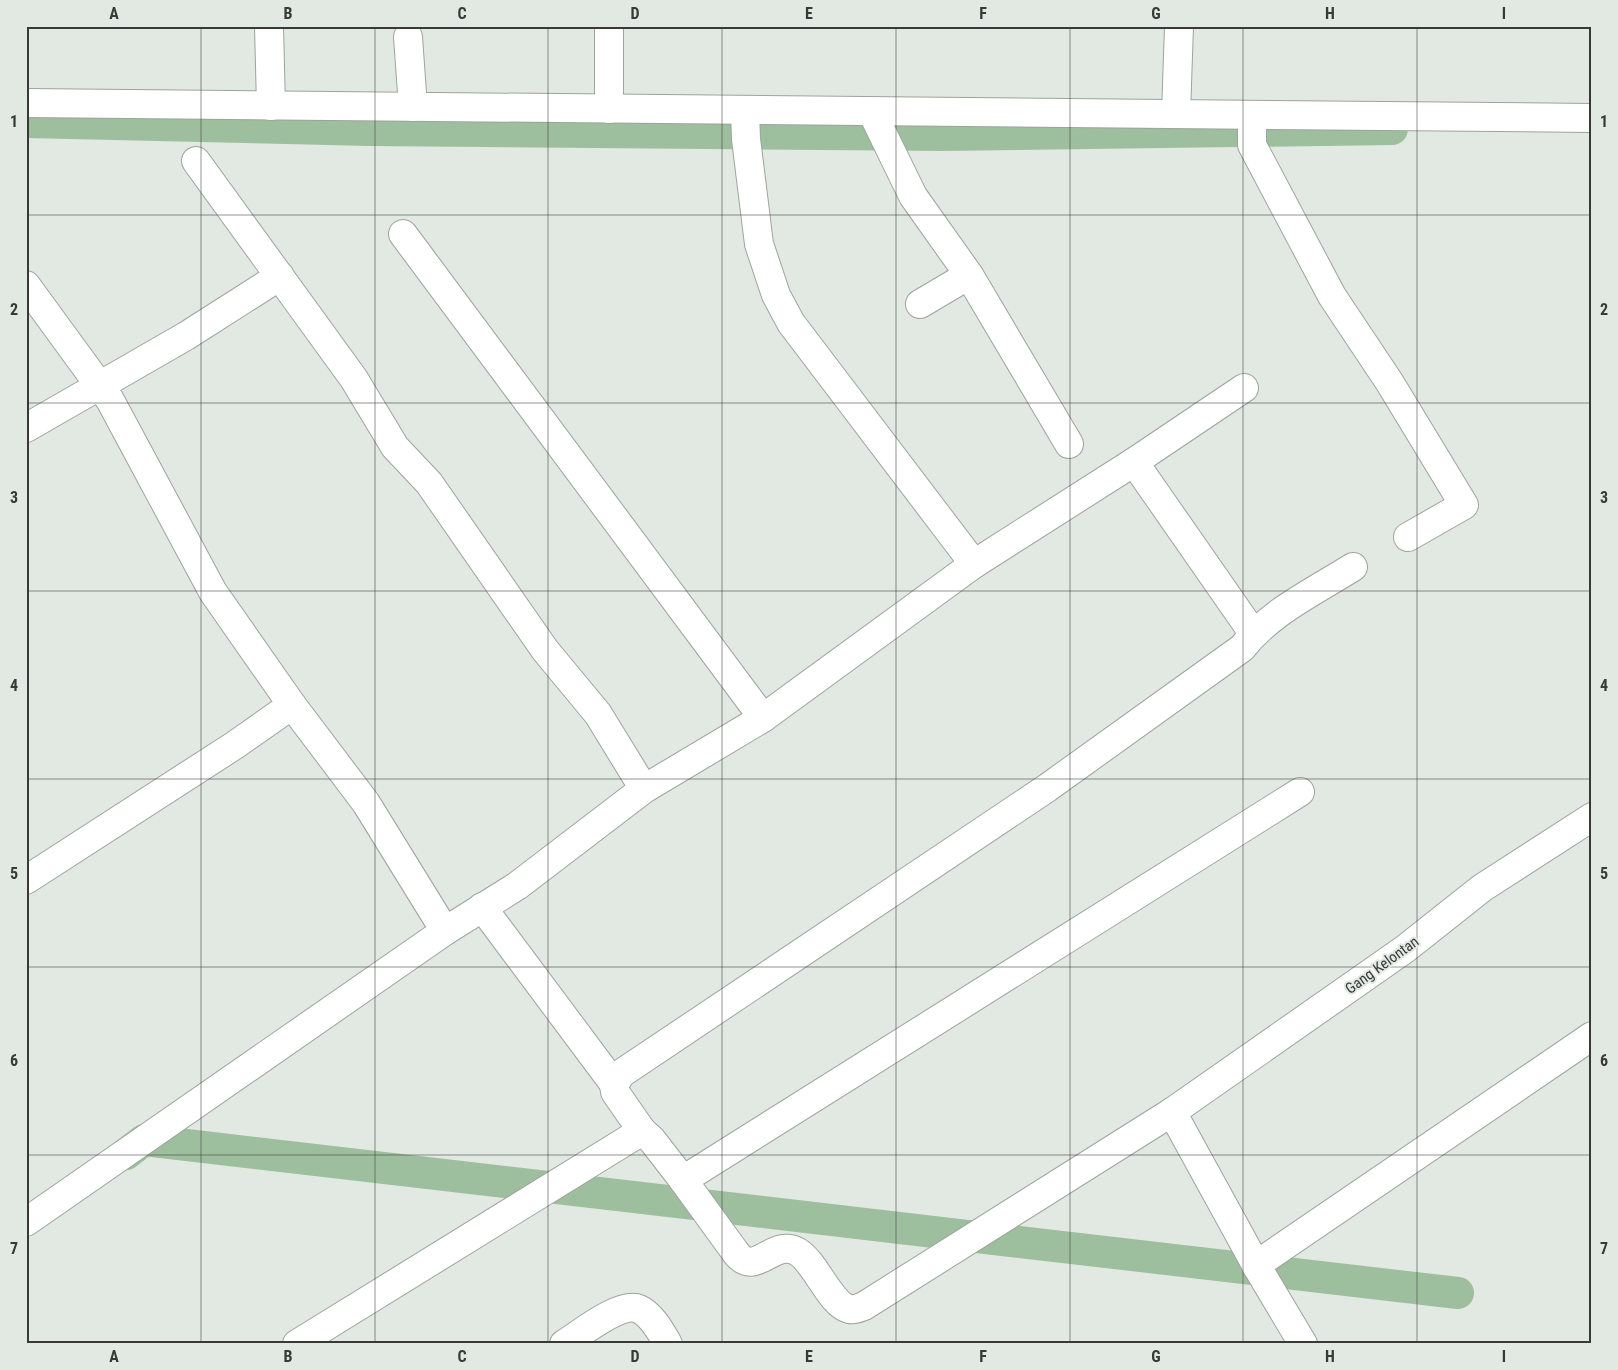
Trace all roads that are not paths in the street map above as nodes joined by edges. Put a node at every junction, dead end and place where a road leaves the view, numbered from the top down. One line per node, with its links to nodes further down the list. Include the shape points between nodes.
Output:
1 (269, 26): 6 (street)
2 (609, 26): 8 (street)
3 (1178, 26): 10 (street)
4 (408, 37): 7 (street)
5 (26, 103): 6 (street)
6 (271, 106): 7 (street)
7 (413, 107): 8 (street)
8 (609, 109): 13 (street)
9 (872, 112): 10 (street); 13 (street); 16 (street, via 913,196)
10 (1176, 114): 11 (street)
11 (1252, 115): 12 (street); 25 (street, via 1252,145 1332,296 1390,383 1464,505)
12 (1592, 118)
13 (746, 122): 26 (street, via 759,244 776,295 791,323)
14 (196, 161): 17 (street)
15 (403, 234): 30 (street)
16 (969, 275): 19 (street); 23 (street)
17 (280, 276): 20 (street); 31 (street, via 354,379 395,447 429,482 545,650 598,714)
18 (26, 285): 20 (street)
19 (920, 304)
20 (100, 386): 22 (street); 29 (street, via 213,592)
21 (1244, 388): 24 (street)
22 (26, 428)
23 (1069, 444)
24 (1134, 462): 26 (street); 28 (street)
25 (1408, 537)
26 (974, 564): 30 (street)
27 (1353, 567): 28 (street)
28 (1253, 633): 38 (street, via 1242,648 1047,788 631,1066)
29 (292, 705): 34 (street, via 235,746); 36 (street, via 366,803)
30 (763, 718): 31 (street)
31 (644, 789): 35 (street, via 517,886)
32 (1300, 792): 41 (street)
33 (1592, 817): 39 (street, Gang Kelontan, via 1482,888 1405,949)
34 (26, 880)
35 (482, 907): 36 (street); 38 (street)
36 (445, 931): 42 (street)
37 (1592, 1036): 43 (street)
38 (614, 1084): 40 (street)
39 (1172, 1112): 41 (street, Gang Kelontan, via 855,1309 836,1300 805,1257 797,1252 777,1250 751,1263 743,1261); 43 (street)
40 (642, 1131): 41 (street); 44 (street)
41 (684, 1180)
42 (26, 1222)
43 (1256, 1265): 47 (street)
44 (297, 1344)
45 (564, 1344): 46 (street, via 611,1314 630,1306 645,1312)
46 (668, 1344)
47 (1303, 1344)

